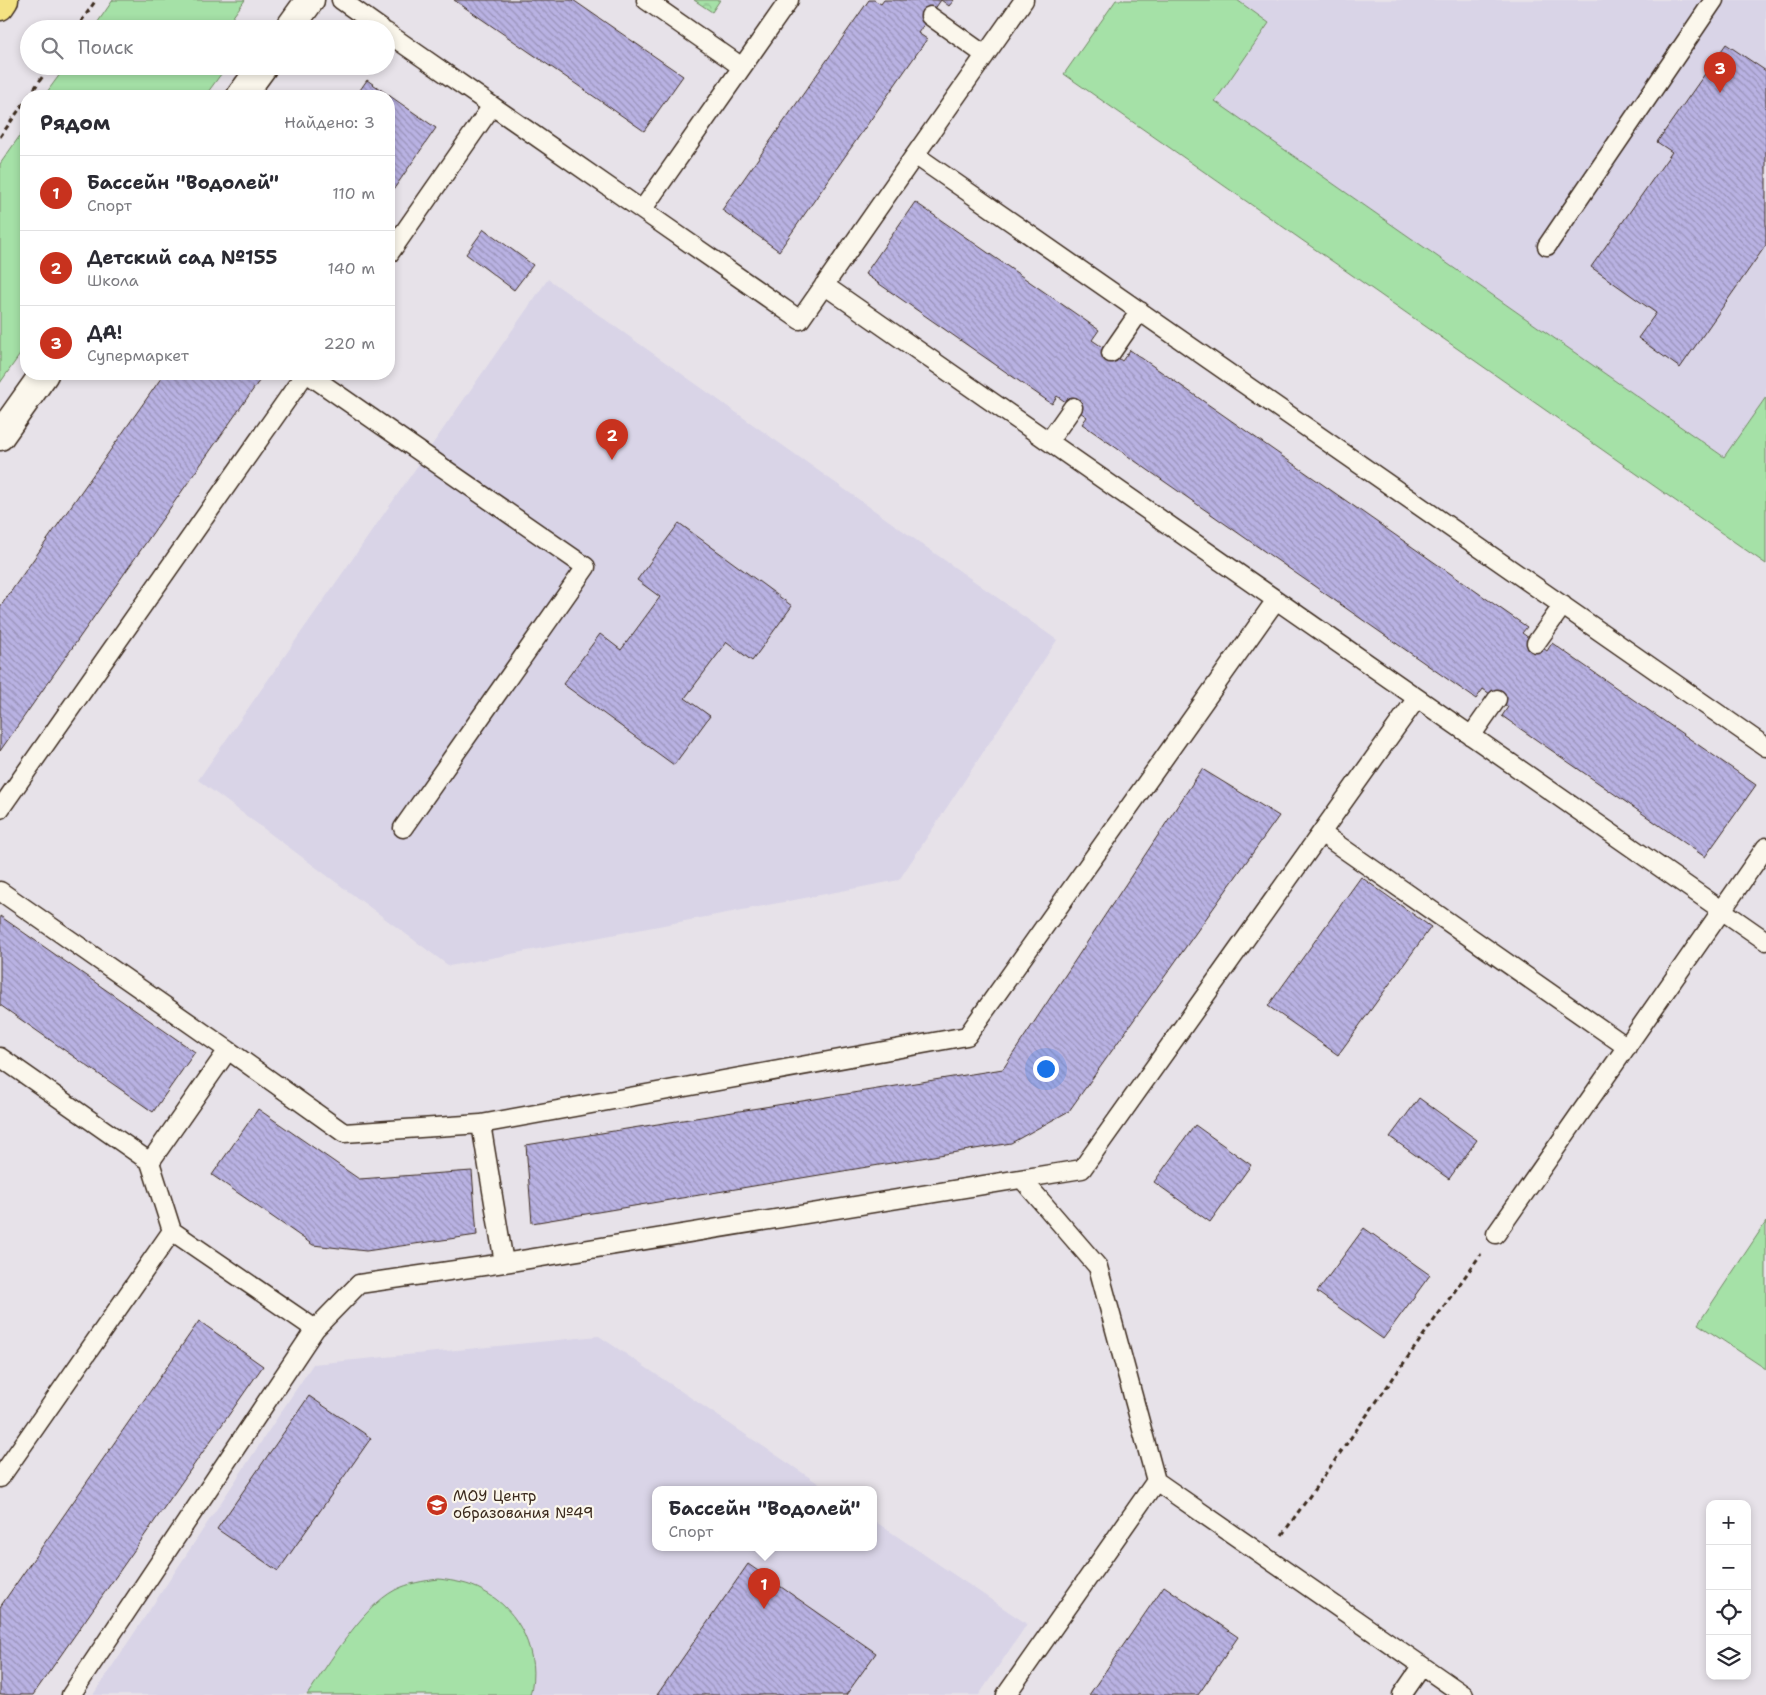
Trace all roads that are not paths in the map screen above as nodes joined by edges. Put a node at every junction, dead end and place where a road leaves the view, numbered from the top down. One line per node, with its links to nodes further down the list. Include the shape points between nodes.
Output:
1 (4, 0): 8 (main road)
2 (310, 0): 10 (street)
3 (341, 0): 11 (lane)
4 (646, 0): 14 (lane)
5 (789, 0): 14 (lane)
6 (1024, 0): 13 (lane)
7 (1714, 0): 21 (lane)
8 (0, 6)
9 (930, 16): 13 (lane)
10 (296, 20)
11 (369, 20)
12 (395, 38): 17 (lane)
13 (986, 55): 18 (lane)
14 (742, 67): 19 (lane)
15 (256, 75): 16 (street)
16 (245, 90)
17 (492, 106): 19 (lane); 20 (lane)
18 (916, 155): 22 (lane); 23 (lane)
19 (642, 210): 22 (lane, via 800,320)
20 (395, 245)
21 (1547, 246)
22 (824, 285): 30 (lane)
23 (1140, 311): 24 (lane); 32 (lane)
24 (1111, 353)
25 (40, 380): 29 (street)
26 (301, 380): 38 (lane)
27 (317, 380): 39 (lane, via 586,567)
28 (1073, 407): 30 (lane)
29 (0, 436)
30 (1049, 441): 31 (lane)
31 (1276, 600): 34 (lane); 48 (lane, via 967,1036)
32 (1562, 605): 33 (lane); 37 (lane)
33 (1536, 643)
34 (1417, 698): 36 (lane); 40 (lane)
35 (1497, 699): 36 (lane)
36 (1471, 736): 43 (lane)
37 (1766, 747)
38 (0, 809)
39 (403, 828)
40 (1320, 833): 45 (lane); 50 (lane, via 1082,1170)
41 (1766, 847): 43 (lane)
42 (0, 891): 46 (lane)
43 (1722, 910): 44 (lane); 45 (lane)
44 (1766, 941)
45 (1627, 1046): 52 (lane)
46 (228, 1050): 48 (lane, via 344,1133); 49 (lane)
47 (0, 1057): 49 (lane)
48 (481, 1124): 53 (lane)
49 (150, 1162): 51 (lane)
50 (1022, 1179): 53 (lane); 56 (lane, via 1098,1267)
51 (172, 1231): 54 (lane); 55 (lane)
52 (1496, 1234)
53 (504, 1263): 54 (lane, via 359,1284)
54 (315, 1329): 58 (lane)
55 (0, 1478)
56 (1156, 1481): 57 (lane); 59 (lane)
57 (1422, 1666): 60 (lane); 61 (lane)
58 (71, 1695)
59 (1006, 1695)
60 (1402, 1695)
61 (1464, 1695)

